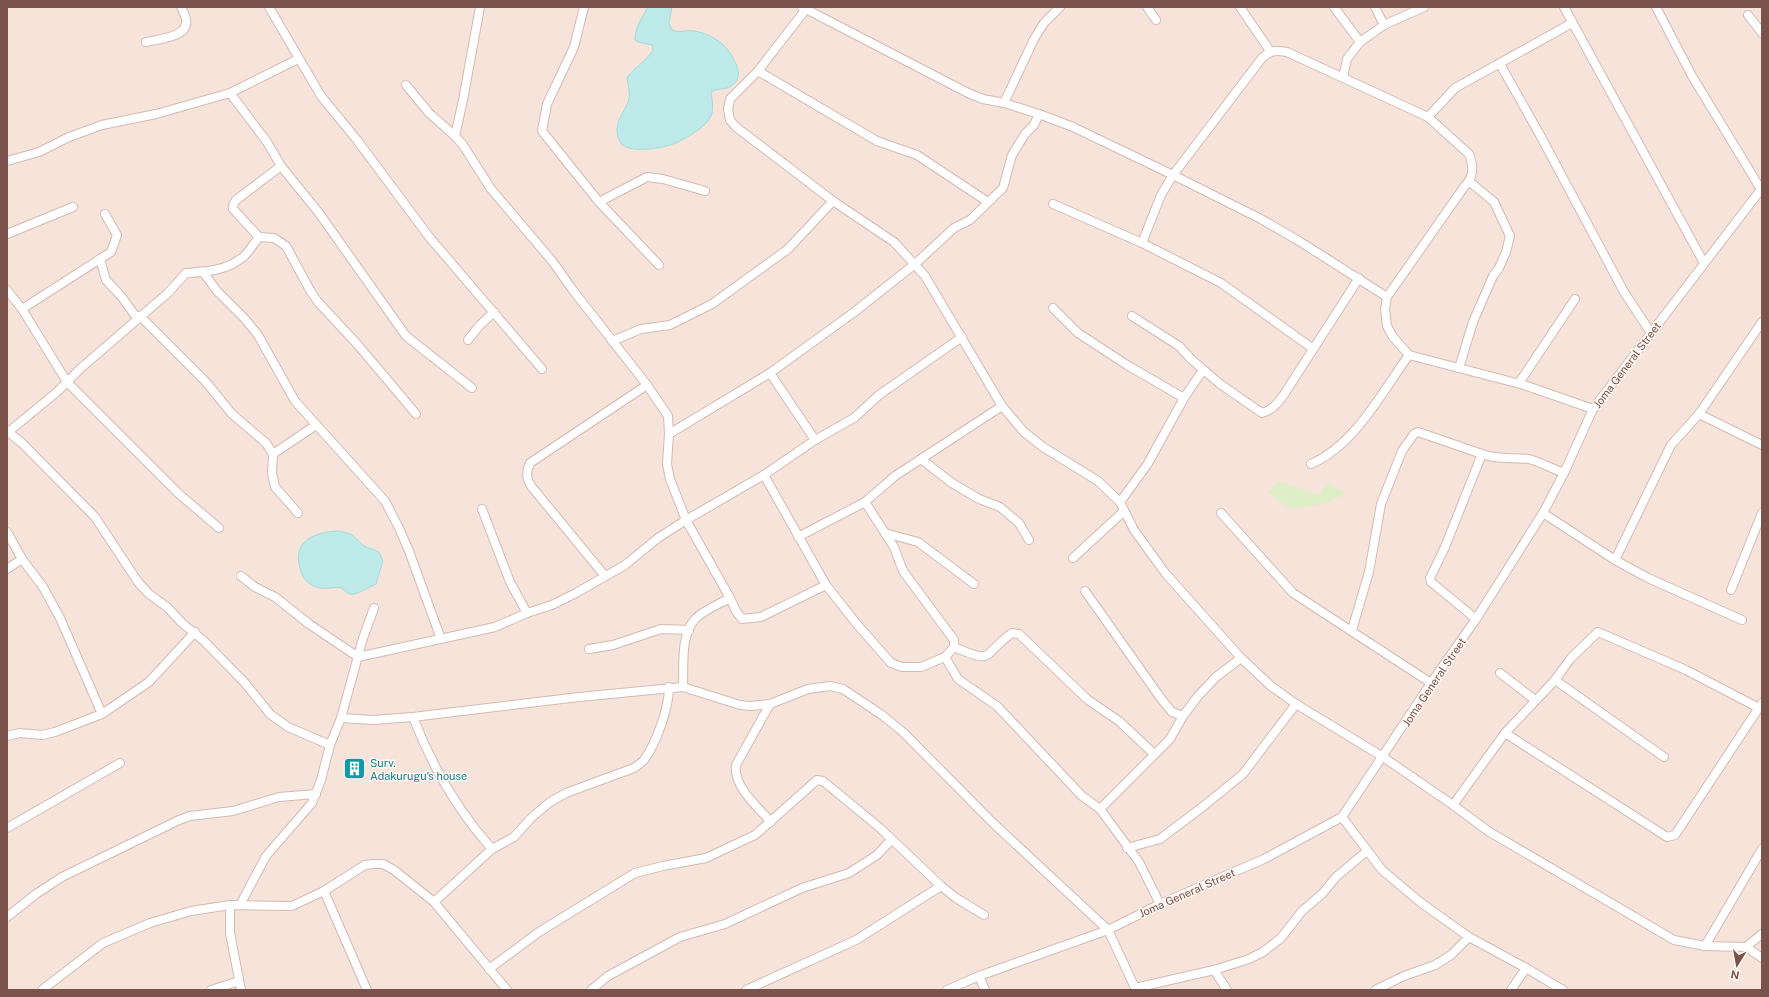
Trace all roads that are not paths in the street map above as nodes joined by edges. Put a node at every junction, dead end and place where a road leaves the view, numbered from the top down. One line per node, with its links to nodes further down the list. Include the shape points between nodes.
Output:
1 (181, 7): 19 (street, via 187,20 182,33)
2 (269, 7): 22 (street)
3 (480, 7): 31 (street)
4 (584, 7): 39 (street, via 574,47 547,104 542,131)
5 (1060, 7): 28 (street, via 1044,23 1034,39)
6 (1147, 7): 15 (street)
7 (1240, 7): 21 (street)
8 (1334, 7): 20 (street)
9 (1375, 7): 17 (street)
10 (1424, 7): 17 (street)
11 (1564, 7): 16 (street)
12 (1656, 7): 36 (street, via 1692,76)
13 (804, 8): 24 (street); 28 (street, via 968,93 983,99)
14 (1748, 15): 18 (street)
15 (1156, 20)
16 (1572, 23): 23 (street); 48 (street)
17 (1384, 25): 20 (street)
18 (1762, 33)
19 (146, 42)
20 (1360, 42): 25 (street, via 1347,59)
21 (1270, 51): 25 (street, via 1287,52); 34 (street)
22 (298, 59): 27 (street); 58 (street, via 321,96 415,218)
23 (1500, 64): 30 (street, via 1455,88); 62 (street, via 1624,292)
24 (758, 71): 38 (street, via 730,99 730,120); 40 (street, via 878,140 917,155)
25 (1343, 77): 30 (street)
26 (406, 86): 31 (street, via 429,114)
27 (230, 92): 32 (street, via 156,114 102,125 39,152); 33 (street, via 268,142)
28 (1004, 102): 29 (street)
29 (1039, 114): 34 (street); 40 (street, via 1012,155 1003,188)
30 (1428, 117): 35 (street, via 1469,154 1473,162)
31 (455, 136): 65 (street, via 491,189 553,262)
32 (7, 161)
33 (281, 166): 45 (street, via 233,205 233,209); 75 (street, via 319,213 406,336)
34 (1173, 175): 46 (street, via 1161,195); 52 (street, via 1261,219)
35 (1470, 182): 54 (street); 68 (street, via 1494,202 1510,236 1506,252 1473,322)
36 (1762, 189): 48 (street, Joma General Street)
37 (705, 191): 39 (street, via 648,177)
38 (833, 201): 49 (street, via 894,242); 65 (street, via 788,249 712,304 670,325 641,329)
39 (599, 202): 50 (street)
40 (988, 202): 49 (street, via 970,220 954,228)
41 (1053, 204): 46 (street)
42 (74, 207): 44 (street)
43 (105, 214): 47 (street, via 117,235 111,252)
44 (7, 234)
45 (259, 237): 51 (street, via 244,256 233,263); 79 (street, via 274,238 286,246 318,302)
46 (1142, 243): 66 (street, via 1221,284)
47 (100, 259): 57 (street); 60 (street, via 106,280)
48 (1704, 263): 62 (street, Joma General Street)
49 (915, 264): 63 (street); 71 (street, via 853,313)
50 (659, 265)
51 (203, 272): 60 (street, via 186,273 168,293); 81 (street, via 258,335 295,401)
52 (1359, 278): 54 (street); 66 (street)
53 (7, 290): 57 (street)
54 (1387, 297): 67 (street, via 1387,326 1392,337)
55 (1574, 299): 73 (street)
56 (1053, 308): 76 (street, via 1078,333 1127,366)
57 (22, 309): 72 (street)
58 (494, 312): 64 (street); 69 (street)
59 (1132, 316): 70 (street, via 1179,346)
60 (139, 317): 72 (street); 86 (street, via 206,382 232,414 266,443)
61 (1762, 322): 80 (street)
62 (1650, 333): 78 (street, Joma General Street)
63 (962, 337): 77 (street); 84 (street, via 879,395 854,418)
64 (468, 340)
65 (612, 341): 74 (street)
66 (1312, 348): 70 (street, via 1279,401 1262,414)
67 (1409, 355): 68 (street); 89 (street, via 1376,403 1344,441)
68 (1459, 368): 73 (street)
69 (542, 369)
70 (1203, 370): 76 (street)
71 (770, 372): 83 (street); 84 (street)
72 (67, 382): 82 (street); 102 (street, via 179,494)
73 (1519, 384): 78 (street)
74 (647, 385): 83 (street, via 668,416); 112 (street, via 530,463 527,471 526,477 531,486)
75 (472, 388)
76 (1184, 398): 93 (street, via 1147,465)
77 (1002, 406): 88 (street); 93 (street, via 1024,432 1043,447 1098,481)
78 (1593, 409): 90 (street, Joma General Street)
79 (416, 414)
80 (1699, 414): 85 (street); 109 (street, via 1671,445)
81 (316, 425): 86 (street); 125 (street, via 385,501 409,551)
82 (8, 433): 124 (street, via 22,443 94,518 149,594)
83 (669, 434): 100 (street, via 667,464)
84 (815, 440): 91 (street)
85 (1762, 444)
86 (273, 454): 97 (street, via 272,473 275,487)
87 (1482, 454): 90 (street, via 1491,458 1531,460); 120 (street, via 1430,578 1431,582); 123 (street, via 1418,432 1414,434 1402,451 1381,504 1369,572)
88 (921, 459): 92 (street, via 895,476); 106 (street, via 952,483 979,499 1000,507 1019,523)
89 (1311, 464)
90 (1564, 473): 99 (street, Joma General Street)
91 (764, 475): 100 (street); 105 (street)
92 (865, 502): 104 (street); 105 (street)
93 (1120, 502): 95 (street)
94 (482, 510): 119 (street, via 510,582)
95 (1124, 511): 107 (street); 130 (street, via 1134,530 1166,574)
96 (1762, 512): 101 (street)
97 (298, 513)
98 (1221, 513): 123 (street, via 1293,593)
99 (1543, 514): 109 (street); 120 (street, Joma General Street)
100 (686, 520): 112 (street, via 658,538 625,565); 117 (street)
101 (1760, 526): 115 (street)
102 (219, 528)
103 (7, 532): 108 (street)
104 (886, 533): 113 (street, via 918,542); 126 (street, via 904,571 954,640)
105 (798, 537): 114 (street)
106 (1029, 540)
107 (1073, 558)
108 (22, 559): 110 (street); 140 (street, via 43,587 60,618)
109 (1615, 560): 121 (street, via 1648,578)
110 (7, 569)
111 (241, 576): 128 (street, via 255,587 275,597)
112 (605, 576): 119 (street, via 552,605)
113 (974, 584)
114 (826, 585): 117 (street, via 761,617 749,619 742,619); 129 (street, via 856,623 896,666 921,667)
115 (1731, 590)
116 (1084, 591): 142 (street, via 1162,700 1172,712)
117 (730, 598): 122 (street, via 702,613 694,620)
118 (374, 608): 128 (street)
119 (527, 613): 125 (street, via 495,626)
120 (1476, 620): 133 (street, Joma General Street)
121 (1742, 620)
122 (689, 630): 127 (street, via 660,629 613,645); 135 (street, via 684,646)
123 (1352, 630): 133 (street)
124 (195, 632): 140 (street, via 149,682); 146 (street, via 245,683 270,714 288,727)
125 (441, 639): 128 (street)
126 (954, 647): 129 (street); 147 (street, via 981,657 987,656 1012,633 1019,634 1088,700 1119,721)
127 (589, 649)
128 (358, 657): 143 (street)
129 (946, 657): 153 (street, via 958,679 996,706 1082,796)
130 (1241, 658): 138 (street, via 1271,686); 142 (street, via 1216,677)
131 (1500, 673): 136 (street)
132 (1555, 680): 136 (street); 139 (street, via 1571,658 1598,632); 149 (street)
133 (1431, 683): 148 (street, Joma General Street)
134 (669, 687): 135 (street); 141 (street); 159 (street, via 663,717 643,762 634,768 555,799 531,818 514,837)
135 (683, 687): 137 (street, via 740,705)
136 (1535, 700): 144 (street)
137 (770, 704): 155 (street, via 736,765 735,773 745,792); 170 (street, via 808,689 830,686 843,689 855,696 904,733 993,823)
138 (1296, 704): 148 (street); 158 (street, via 1243,774 1160,838)
139 (1760, 705): 144 (street, via 1672,837 1667,837)
140 (102, 714): 145 (street, via 55,732)
141 (413, 716): 143 (street, via 373,720); 159 (street, via 442,781 475,831)
142 (1183, 716): 147 (street, via 1170,739)
143 (341, 718): 146 (street)
144 (1505, 733): 152 (street)
145 (7, 736)
146 (330, 745): 151 (street)
147 (1154, 754): 153 (street)
148 (1383, 757): 152 (street); 154 (street, Joma General Street)
149 (1664, 758)
150 (120, 763): 156 (street)
151 (316, 794): 167 (street, via 312,803 266,856); 169 (street, via 279,797 233,811 179,820 62,877)
152 (1453, 804): 173 (street, via 1488,831 1674,940)
153 (1100, 809): 158 (street)
154 (1342, 817): 161 (street); 165 (street, Joma General Street, via 1264,859)
155 (771, 822): 157 (street, via 817,780 823,781); 176 (street, via 745,841 706,858 635,873 539,932)
156 (7, 828)
157 (892, 840): 162 (street); 187 (street, via 877,855 849,873 802,888 725,924 680,937 614,973)
158 (1127, 848): 165 (street, via 1139,862)
159 (492, 849): 164 (street)
160 (1762, 849): 173 (street)
161 (1367, 851): 172 (street, via 1387,874 1420,902); 178 (street, via 1302,911 1281,938 1248,959)
162 (941, 886): 168 (street); 188 (street, via 856,940)
163 (324, 891): 164 (street, via 365,865 383,864); 167 (street, via 292,906); 185 (street)
164 (434, 902): 176 (street)
165 (1160, 904): 170 (street, Joma General Street)
166 (230, 905): 167 (street); 180 (street, via 230,933); 182 (street, via 190,911 157,921 103,943)
167 (240, 905)
168 (984, 915)
169 (7, 917)
170 (1108, 930): 179 (street, Joma General Street); 181 (street)
171 (1762, 934): 174 (street)
172 (1469, 937): 177 (street); 192 (street, via 1451,956)
173 (1705, 946): 174 (street)
174 (1746, 947): 175 (street)
175 (1762, 958)
176 (489, 968): 186 (street)
177 (1526, 968): 193 (street); 194 (street)
178 (1214, 970): 181 (street); 191 (street)
179 (979, 976): 189 (street, Joma General Street); 190 (street)
180 (239, 981): 183 (street); 184 (street)
181 (1136, 989)
182 (42, 990)
183 (211, 990)
184 (241, 990)
185 (368, 990)
186 (507, 990)
187 (591, 990)
188 (746, 990)
189 (947, 990)
190 (985, 990)
191 (1227, 990)
192 (1375, 990)
193 (1511, 990)
194 (1563, 990)

